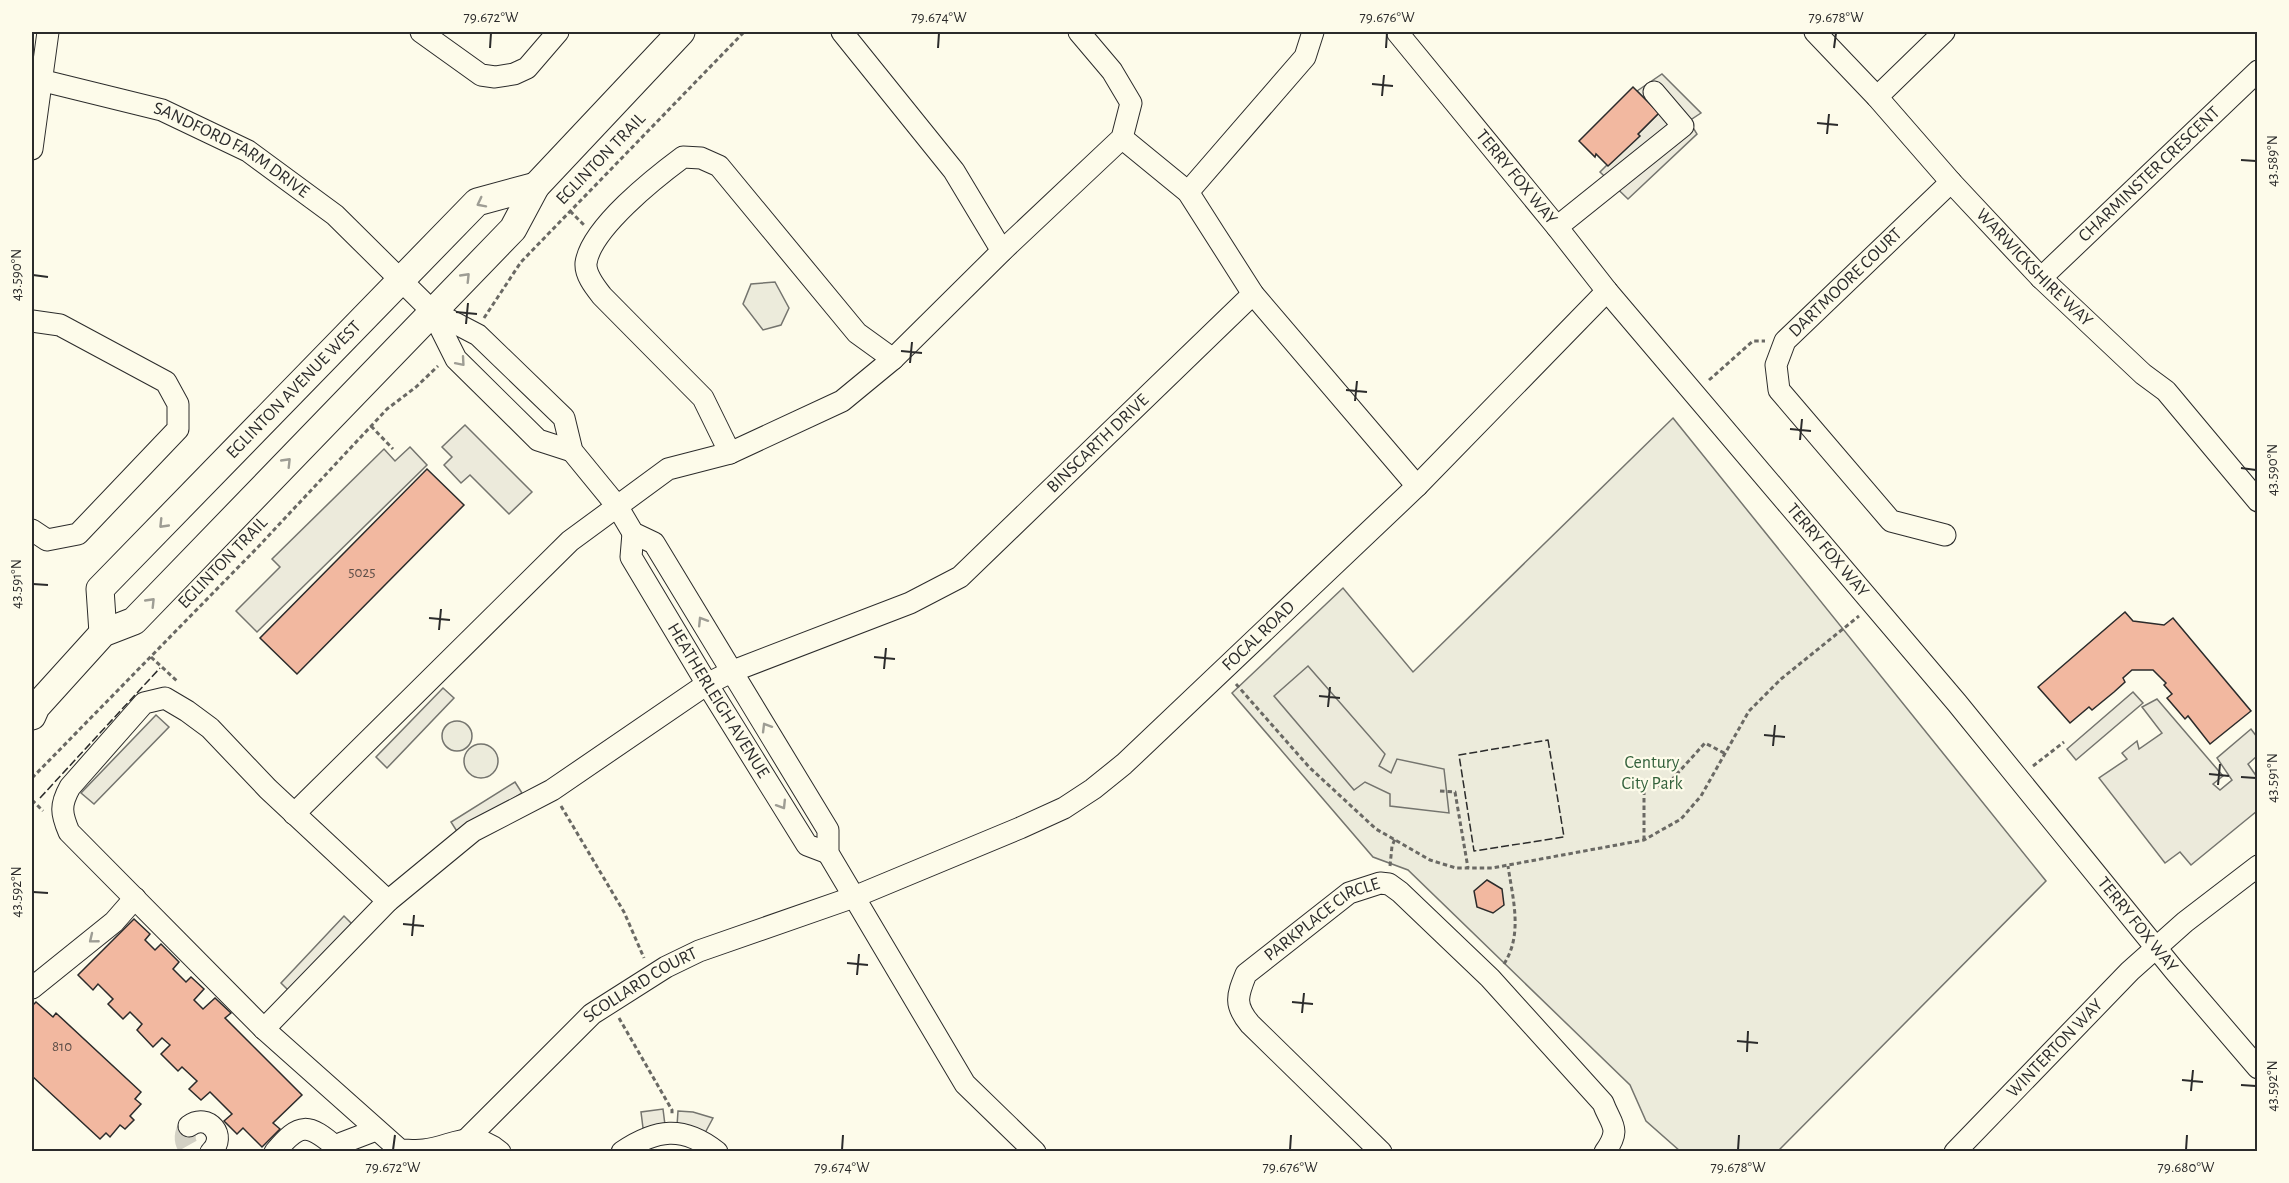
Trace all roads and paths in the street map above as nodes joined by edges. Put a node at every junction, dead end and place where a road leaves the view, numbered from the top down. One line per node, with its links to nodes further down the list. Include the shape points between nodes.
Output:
1 (48, 32): 13 (street)
2 (421, 32): 3 (street, via 481,75 495,77 527,68)
3 (558, 32)
4 (681, 32): 19 (main road)
5 (744, 32): 21 (path, EGLINTON TRAIL)
6 (842, 32): 24 (street, via 954,171)
7 (1079, 32): 16 (street, via 1112,71 1131,103)
8 (1313, 32): 20 (street, via 1305,57)
9 (1397, 32): 22 (street, TERRY FOX WAY)
10 (1815, 32): 15 (street, WARWICKSHIRE WAY)
11 (1944, 32): 15 (street)
12 (2258, 71): 25 (street, CHARMINSTER CRESCENT)
13 (36, 79): 17 (street); 26 (street, SANDFORD FARM DRIVE, via 162,110 248,151 334,215)
14 (1654, 92): 22 (street, via 1683,126)
15 (1877, 97): 18 (street, WARWICKSHIRE WAY)
16 (1122, 138): 20 (street); 24 (street)
17 (32, 149)
18 (1951, 182): 25 (street, WARWICKSHIRE WAY); 32 (street, DARTMOORE COURT)
19 (536, 186): 26 (main road, EGLINTON AVENUE WEST, one-way to 26, via 477,202); 29 (main road, one-way to 19, via 513,229)
20 (1188, 192): 28 (street)
21 (570, 211): 23 (path); 30 (path, EGLINTON TRAIL, via 521,262)
22 (1557, 227): 27 (street, TERRY FOX WAY)
23 (589, 231)
24 (1002, 251): 33 (street)
25 (2041, 278): 41 (street, WARWICKSHIRE WAY, via 2166,391)
26 (401, 280): 29 (street, SANDFORD FARM DRIVE); 47 (main road, EGLINTON AVENUE WEST, one-way to 47, via 100,590)
27 (1606, 291): 35 (street, TERRY FOX WAY); 40 (street, FOCAL ROAD)
28 (1253, 294): 40 (street); 49 (street, BINSCARTH DRIVE, via 960,577 910,603)
29 (432, 311): 38 (street, one-way to 38, via 464,367 538,440); 38 (street, HEATHERLEIGH AVENUE, via 477,335 564,418); 47 (main road, one-way to 29, via 134,621)
30 (488, 314)
31 (32, 321): 43 (street, via 60,325 166,382 178,404 178,429 78,534 47,540)
32 (1785, 341): 35 (path, via 1753,341); 45 (street, DARTMOORE COURT, via 1776,365 1779,390 1891,521)
33 (893, 359): 39 (street, via 842,401); 39 (street, via 857,333 719,166 701,158 683,157 656,176 598,234 586,264 602,296 703,398)
34 (435, 369): 36 (path, EGLINTON TRAIL)
35 (1694, 394): 46 (street, TERRY FOX WAY)
36 (371, 426): 37 (path); 54 (path, EGLINTON TRAIL)
37 (393, 449)
38 (572, 451): 42 (street, HEATHERLEIGH AVENUE)
39 (730, 453): 42 (street, via 668,469)
40 (1417, 486): 48 (street, FOCAL ROAD)
41 (2258, 501)
42 (617, 506): 44 (street, HEATHERLEIGH AVENUE); 60 (street, via 570,541)
43 (32, 530)
44 (633, 532): 49 (street, HEATHERLEIGH AVENUE, one-way to 44, via 654,543); 50 (street, HEATHERLEIGH AVENUE, via 631,557)
45 (1945, 535)
46 (1873, 605): 53 (path, via 1781,679 1749,711); 55 (street, TERRY FOX WAY)
47 (103, 633): 51 (main road)
48 (1223, 669): 61 (path, via 1308,767 1376,829); 68 (street, FOCAL ROAD, via 1124,764 1064,808)
49 (733, 671): 50 (street, BINSCARTH DRIVE); 63 (street, HEATHERLEIGH AVENUE, one-way to 49, via 828,830)
50 (707, 684): 56 (street, BINSCARTH DRIVE); 63 (street, HEATHERLEIGH AVENUE, one-way to 63, via 807,845)
51 (33, 710)
52 (2064, 742): 55 (path)
53 (1726, 754): 62 (path, via 1701,796 1681,819); 62 (path, via 1705,743 1667,785 1644,787)
54 (32, 778)
55 (2018, 779): 71 (street, TERRY FOX WAY)
56 (552, 790): 70 (street, BINSCARTH DRIVE, via 474,831); 72 (path, via 624,912)
57 (1440, 791): 66 (path, via 1455,792)
58 (32, 800): 59 (path)
59 (44, 812)
60 (294, 814): 69 (street, via 195,716 165,698 144,703 63,800 63,816 69,831); 70 (street)
61 (1395, 839): 66 (path, via 1430,860); 67 (path)
62 (1644, 840): 65 (path)
63 (828, 853): 68 (street, HEATHERLEIGH AVENUE)
64 (2258, 866): 71 (street, WINTERTON WAY)
65 (1508, 867): 66 (path); 73 (path, via 1515,941 1505,964)
66 (1468, 868)
67 (1389, 884): 73 (street, PARKPLACE CIRCLE); 89 (street, PARKPLACE CIRCLE, via 1349,893 1252,969 1239,990 1238,1004 1250,1024)
68 (854, 897): 72 (street, SCOLLARD COURT, via 699,951); 88 (street, HEATHERLEIGH AVENUE, via 966,1084)
69 (135, 898): 74 (street, one-way to 74, via 114,922); 76 (street)
70 (388, 901): 76 (street, BINSCARTH DRIVE)
71 (2156, 947): 77 (street, TERRY FOX WAY); 91 (street, WINTERTON WAY)
72 (652, 976): 75 (street, SCOLLARD COURT)
73 (1490, 978): 90 (street, PARKPLACE CIRCLE, via 1603,1103 1614,1126 1613,1140)
74 (32, 988)
75 (610, 1003): 80 (path, via 672,1110); 81 (street, SCOLLARD COURT, via 592,1014)
76 (264, 1029): 79 (street)
77 (2258, 1068)
78 (189, 1126): 83 (street, via 203,1121 213,1126 218,1141)
79 (376, 1130): 81 (street, via 400,1150); 82 (street, via 342,1143)
80 (671, 1131): 86 (street, via 645,1137); 87 (street, via 706,1143)
81 (471, 1145): 85 (street, via 489,1143)
82 (335, 1150): 84 (street, via 318,1132 305,1129 291,1134)
83 (211, 1152)
84 (275, 1152)
85 (500, 1152)
86 (622, 1152)
87 (717, 1152)
88 (1035, 1152)
89 (1381, 1152)
90 (1605, 1152)
91 (1954, 1152)

